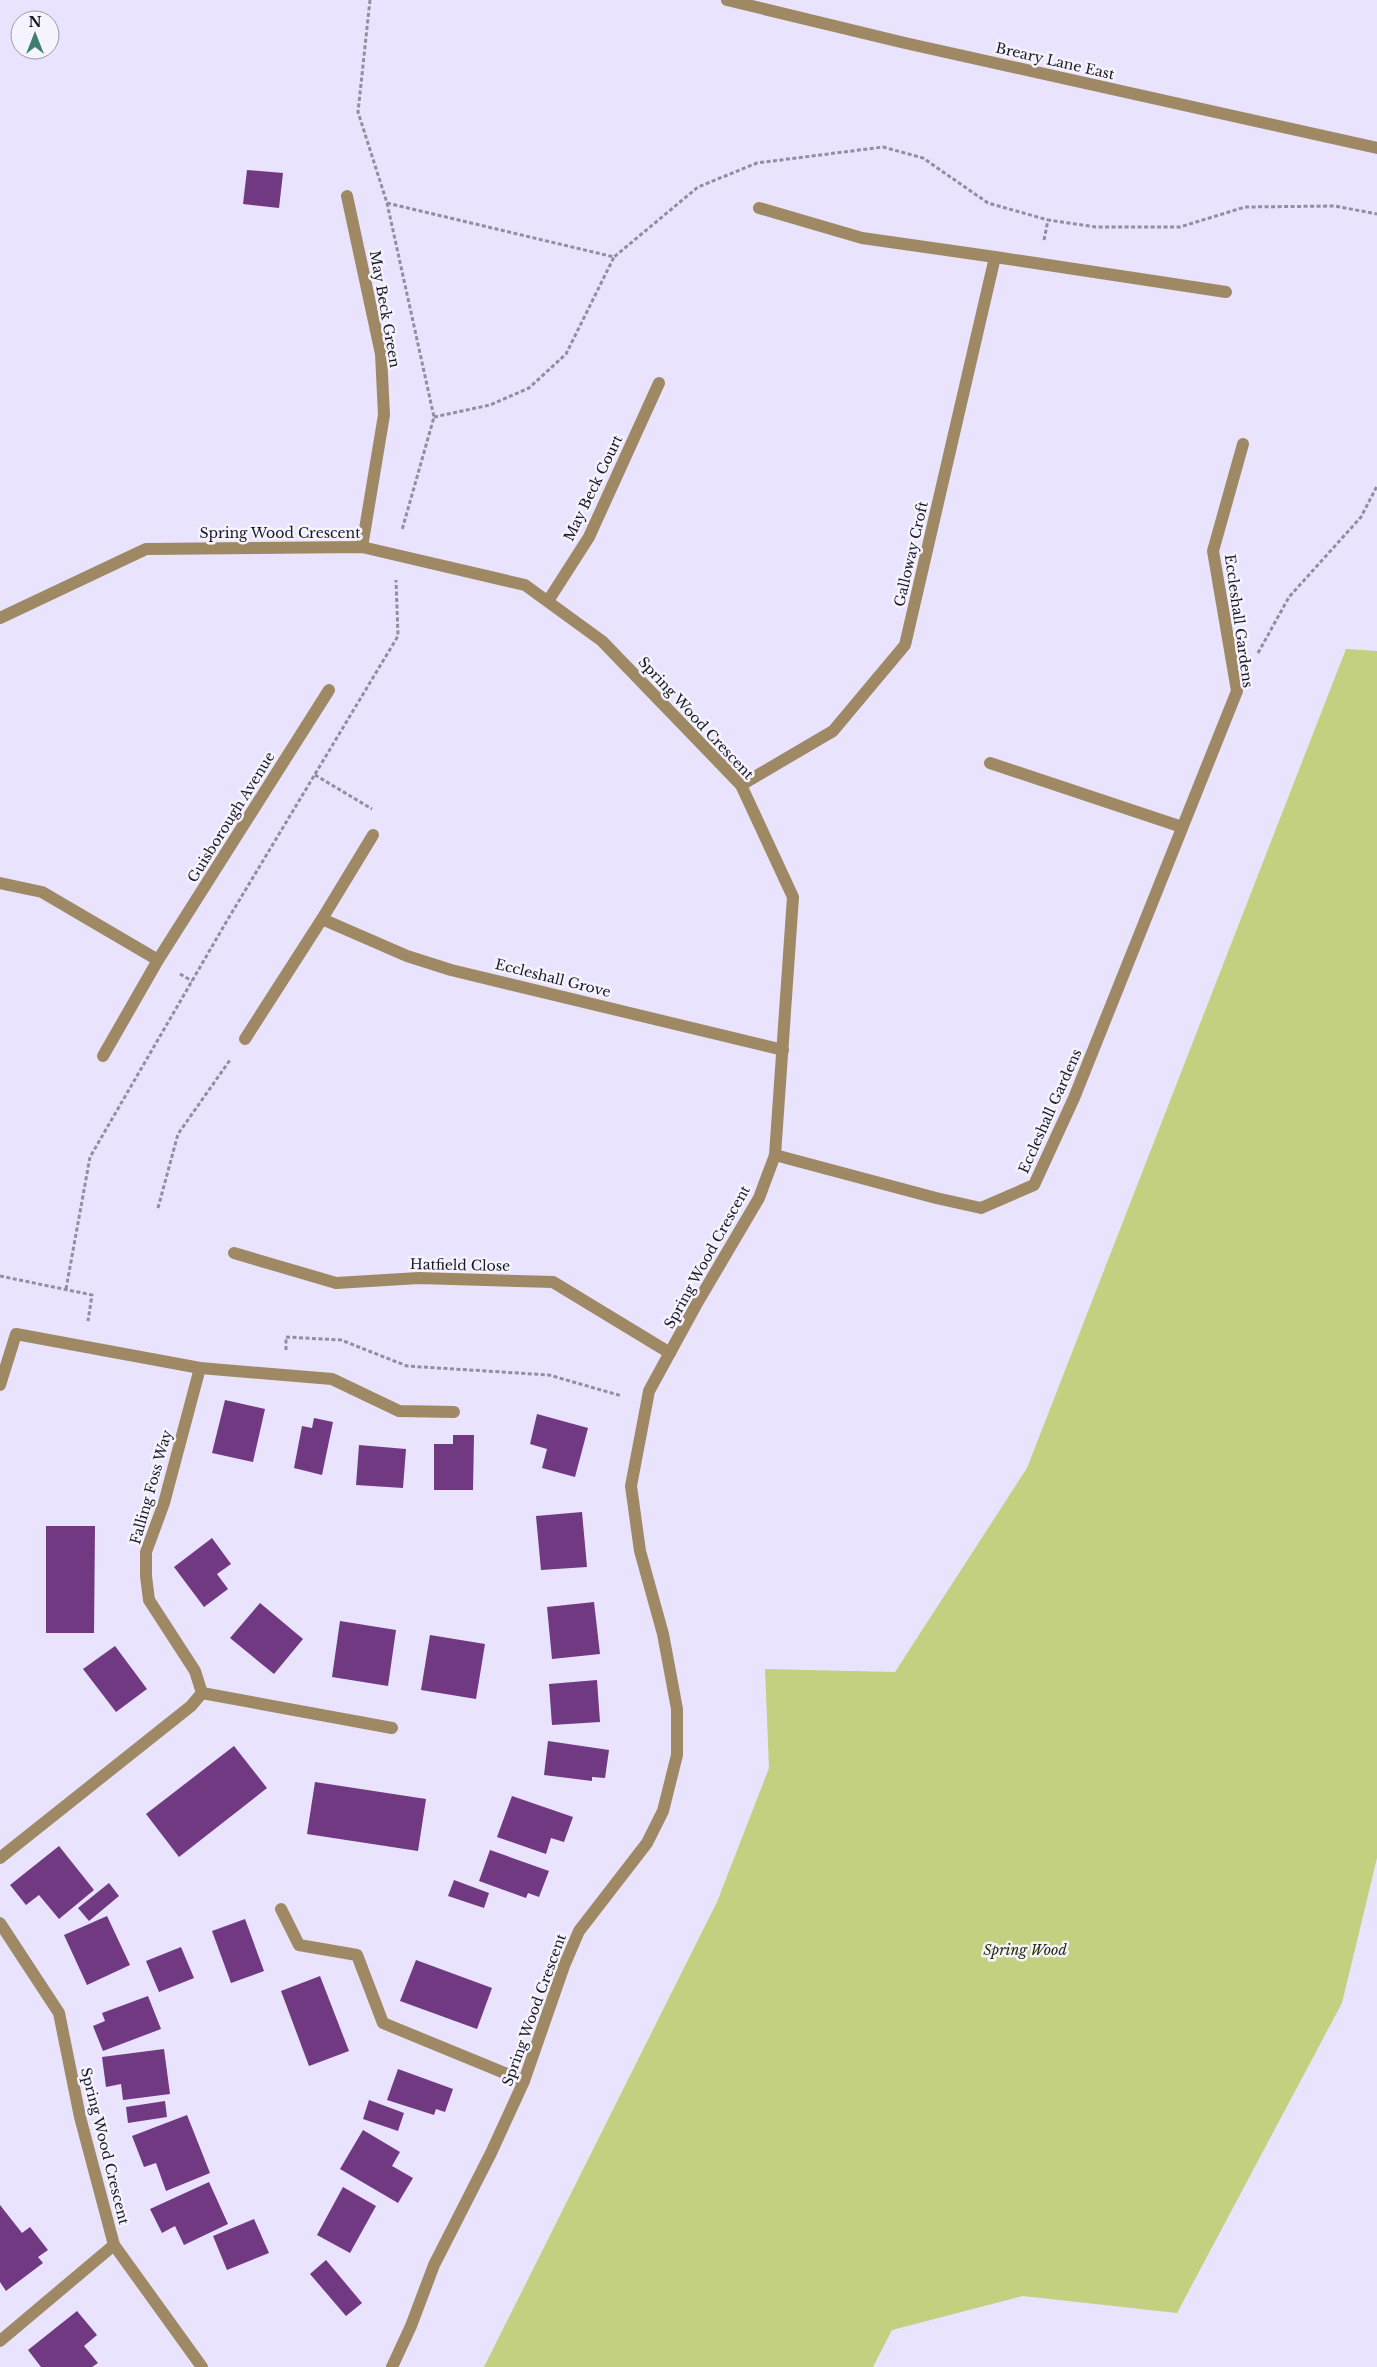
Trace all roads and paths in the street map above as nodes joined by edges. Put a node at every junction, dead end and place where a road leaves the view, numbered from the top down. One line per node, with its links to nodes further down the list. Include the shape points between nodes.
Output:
1 (370, 0): 5 (path, via 358,112)
2 (727, 0): 3 (street, Breary Lane East)
3 (1377, 148)
4 (348, 196): 17 (street, May Beck Green, via 381,354 384,415)
5 (387, 203): 9 (path); 14 (path)
6 (759, 208): 10 (street, via 862,238)
7 (1377, 214): 8 (path, via 1335,206 1245,207 1180,228 1096,228)
8 (1048, 220): 9 (path, via 988,203 923,158 882,147 757,163 698,187); 11 (path)
9 (614, 257): 14 (path, via 566,354 529,388 490,405)
10 (995, 257): 11 (street); 25 (street, Galloway Croft, via 905,646 833,731)
11 (1038, 265): 12 (street)
12 (1226, 292)
13 (659, 383): 19 (street, May Beck Court, via 589,537)
14 (434, 417): 18 (path)
15 (1243, 444): 22 (street, Eccleshall Gardens, via 1213,551)
16 (1377, 486): 22 (path, via 1361,517 1289,597)
17 (362, 547): 18 (street, Spring Wood Crescent); 20 (street, Spring Wood Crescent, via 146,549)
18 (395, 553): 19 (street, Spring Wood Crescent, via 525,584); 24 (path, via 398,636)
19 (548, 601): 25 (street, Spring Wood Crescent, via 602,640)
20 (0, 618)
21 (329, 690): 30 (street, Guisborough Avenue)
22 (1237, 691): 26 (street, Eccleshall Gardens)
23 (990, 763): 26 (street)
24 (315, 775): 27 (path, via 384,816); 38 (path, via 90,1157)
25 (741, 785): 32 (street, Spring Wood Crescent, via 792,897)
26 (1182, 827): 34 (street, Eccleshall Gardens, via 1074,1098 1034,1185 981,1208)
27 (373, 835): 29 (street)
28 (0, 883): 30 (street, via 42,892)
29 (322, 919): 31 (street); 32 (street, Eccleshall Grove, via 407,956 452,970)
30 (158, 960): 33 (street, Guisborough Avenue)
31 (245, 1039): 35 (path, via 178,1134)
32 (783, 1050): 34 (street, Spring Wood Crescent)
33 (103, 1056)
34 (775, 1155): 40 (street, Spring Wood Crescent, via 759,1198)
35 (158, 1208)
36 (234, 1253): 40 (street, Hatfield Close, via 336,1283 419,1278 552,1282)
37 (0, 1276): 38 (path)
38 (66, 1289): 39 (path, via 92,1295)
39 (84, 1346): 41 (street); 43 (street, via 16,1334)
40 (670, 1353): 44 (street, Spring Wood Crescent, via 649,1391)
41 (200, 1368): 42 (street); 46 (street, Falling Foss Way, via 164,1503 146,1552 146,1576 149,1600 195,1671)
42 (285, 1375): 44 (path, via 286,1337 341,1340 407,1366 549,1375); 45 (street, via 332,1379 399,1411)
43 (0, 1385)
44 (647, 1402): 51 (street, Spring Wood Crescent, via 631,1486 640,1551 663,1634 677,1708 677,1755 663,1810 647,1843 579,1931)
45 (454, 1412)
46 (202, 1693): 47 (street); 48 (street, via 191,1706)
47 (392, 1728)
48 (0, 1858)
49 (281, 1909): 51 (street, via 299,1945 357,1956 384,2023)
50 (0, 1923): 52 (street, Spring Wood Crescent, via 59,2013 80,2117)
51 (524, 2081): 55 (street, Spring Wood Crescent, via 434,2265)
52 (114, 2245): 53 (street); 54 (street, Spring Wood Crescent)
53 (0, 2341)
54 (202, 2367)
55 (392, 2367)

